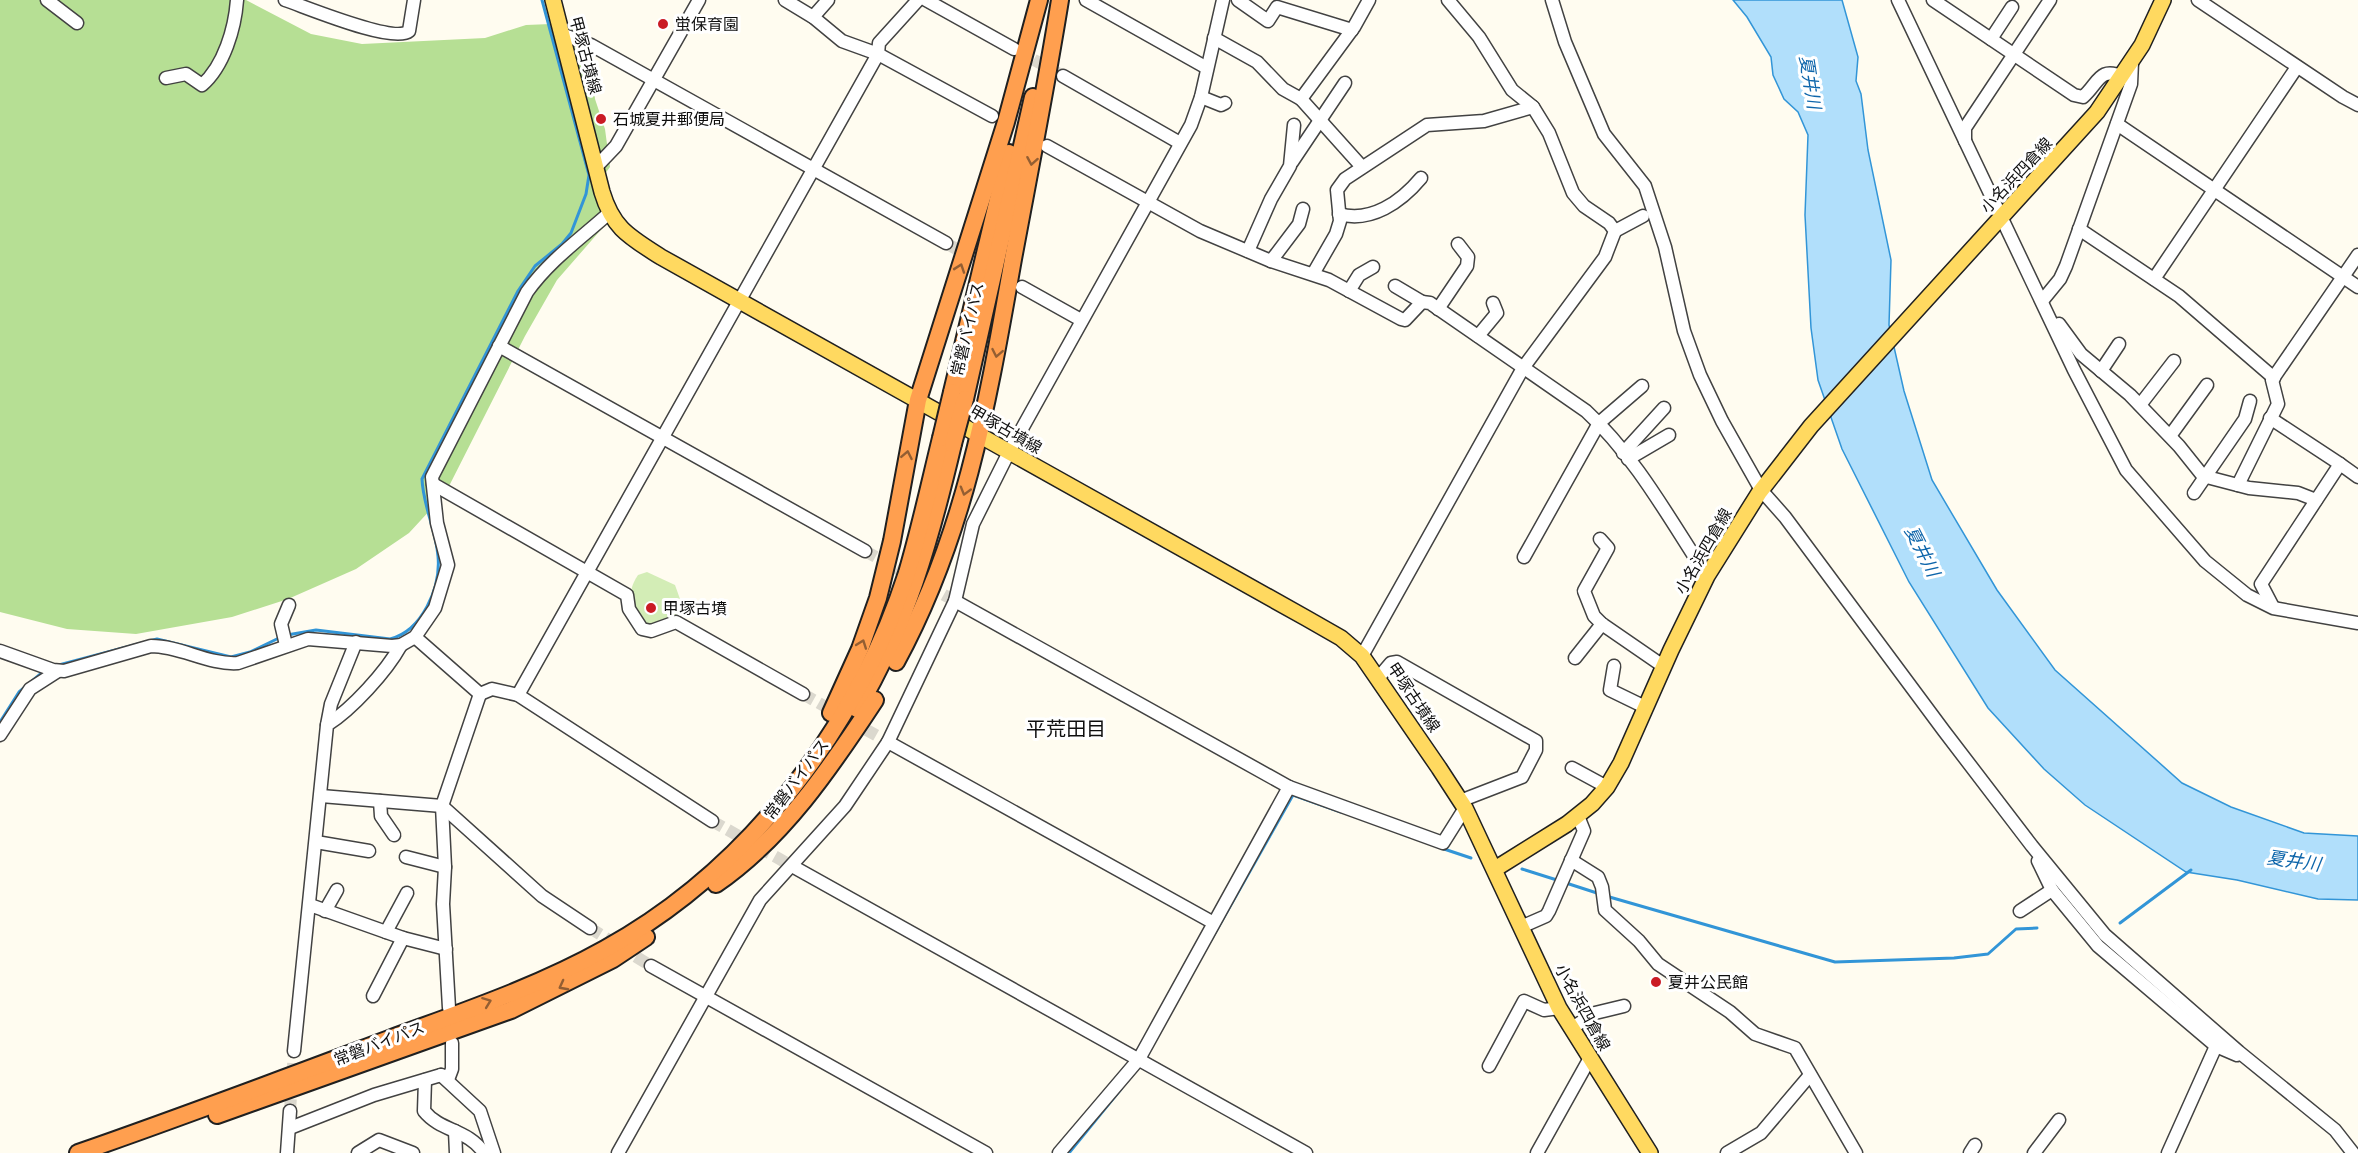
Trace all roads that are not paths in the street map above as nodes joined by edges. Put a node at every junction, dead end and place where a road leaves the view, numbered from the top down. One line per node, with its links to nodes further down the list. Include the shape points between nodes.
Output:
1 (47, 0): 27 (street)
2 (237, 0): 40 (street, via 226,50 208,80 202,85 186,74)
3 (285, 0): 4 (street, via 369,29 401,35 409,31)
4 (414, 0)
5 (553, 0): 29 (main road, 甲塚古墳線)
6 (699, 0): 41 (street)
7 (784, 0): 26 (street)
8 (828, 0): 26 (street)
9 (918, 0): 33 (street, via 879,43)
10 (926, 0): 32 (street)
11 (1039, 0): 98 (highway, one-way to 11, via 1000,143)
12 (1046, 0): 97 (highway, 常磐バイパス)
13 (1058, 0): 97 (highway, 常磐バイパス); 103 (highway, one-way to 103)
14 (1086, 0): 37 (street)
15 (1223, 0): 30 (street)
16 (1238, 0): 28 (street, via 1268,21 1277,7)
17 (1369, 0): 28 (street)
18 (1551, 0): 115 (street, via 1604,134 1645,186 1665,247 1684,331 1700,375 1722,421)
19 (1933, 0): 31 (street)
20 (2050, 0): 34 (street)
21 (2163, 0): 35 (main road, 小名浜四倉線)
22 (2198, 0): 36 (street)
23 (1451, 1): 47 (street, via 1512,90)
24 (1903, 2): 53 (street)
25 (2012, 7): 31 (street)
26 (813, 17): 33 (street, via 842,41)
27 (77, 23)
28 (1352, 30): 44 (street)
29 (562, 34): 41 (street, via 591,45); 56 (main road, 甲塚古墳線)
30 (1214, 38): 37 (street); 44 (street, via 1257,62 1283,89)
31 (1991, 39): 34 (street)
32 (1014, 49)
33 (878, 54): 48 (street); 58 (street)
34 (2014, 54): 39 (street, via 2074,95 2084,96 2105,74 2112,72); 53 (street, via 1965,128)
35 (2132, 62): 39 (main road, 小名浜四倉線); 50 (street, via 2131,84)
36 (2297, 67): 46 (street); 60 (street)
37 (1207, 68): 43 (street)
38 (1064, 76): 52 (street)
39 (2123, 77): 66 (main road, 小名浜四倉線, via 2097,112)
40 (166, 78)
41 (654, 80): 56 (street, via 616,146); 58 (street)
42 (1345, 83): 49 (street)
43 (1200, 97): 45 (street); 52 (street)
44 (1301, 99): 49 (street)
45 (1225, 103)
46 (2358, 105)
47 (1533, 107): 57 (street, via 1484,121 1427,125); 68 (street, via 1559,152 1573,193)
48 (992, 116)
49 (1319, 120): 55 (street); 57 (street)
50 (2117, 124): 60 (street); 67 (street)
51 (1294, 125): 55 (street)
52 (1180, 143): 61 (street)
53 (1965, 143): 66 (street)
54 (1047, 146): 61 (street)
55 (1290, 166): 71 (street)
56 (595, 168): 63 (main road, 甲塚古墳線)
57 (1362, 168): 64 (street, via 1337,190)
58 (814, 169): 69 (street); 82 (street)
59 (1421, 178): 64 (street, via 1405,195 1375,213 1365,217)
60 (2214, 190): 76 (street); 77 (street)
61 (1147, 203): 71 (street); 87 (street)
62 (1303, 209): 73 (street, via 1299,224)
63 (609, 214): 82 (main road, 甲塚古墳線, via 624,233); 90 (street, via 539,274)
64 (1339, 214): 75 (street, via 1336,234)
65 (1643, 216): 68 (street)
66 (2000, 219): 85 (street); 115 (main road, 小名浜四倉線, via 1811,426)
67 (2079, 229): 77 (street); 85 (street, via 2060,279)
68 (1615, 231): 92 (street, via 1605,257)
69 (946, 243)
70 (1458, 244): 86 (street, via 1468,256 1467,266)
71 (1248, 251): 73 (street)
72 (2358, 255): 76 (street)
73 (1270, 261): 75 (street)
74 (1373, 267): 81 (street, via 1359,275)
75 (1313, 274): 81 (street)
76 (2343, 277): 80 (street); 94 (street)
77 (2154, 279): 94 (street)
78 (1395, 286): 83 (street)
79 (1022, 287): 87 (street)
80 (2358, 288)
81 (1349, 291): 83 (street, via 1406,320)
82 (741, 300): 98 (main road, 甲塚古墳線); 105 (street)
83 (1422, 302): 86 (street)
84 (1493, 303): 88 (street, via 1497,313)
85 (2043, 304): 93 (street, via 2075,347); 125 (street, via 2126,470 2205,561 2247,596)
86 (1438, 309): 88 (street)
87 (1081, 320): 108 (street)
88 (1478, 336): 92 (street)
89 (2118, 344): 93 (street)
90 (499, 346): 105 (street); 113 (street, via 436,467)
91 (2174, 361): 99 (street)
92 (1523, 368): 102 (street); 133 (street)
93 (2101, 371): 99 (street)
94 (2274, 378): 101 (street, via 2271,385 2278,404)
95 (2207, 385): 106 (street)
96 (1642, 386): 102 (street)
97 (958, 395): 107 (highway, 常磐バイパス, bridge)
98 (918, 400): 103 (main road, 甲塚古墳線); 159 (highway, one-way to 98, via 802,762 832,711 860,649 892,541)
99 (2140, 405): 106 (street)
100 (1664, 408): 109 (street)
101 (2268, 421): 110 (street); 111 (street, via 2249,406); 114 (street)
102 (1599, 423): 109 (street); 120 (street)
103 (981, 435): 108 (main road, 甲塚古墳線); 165 (highway, one-way to 165, via 936,574 876,698 823,778 745,864)
104 (1669, 435): 109 (street)
105 (662, 436): 119 (street); 121 (street)
106 (2170, 436): 111 (street)
107 (947, 441): 159 (highway, 常磐バイパス, via 907,572 871,659 821,750); 165 (highway, 常磐バイパス, via 935,519 892,645 826,758 764,836)
108 (1009, 452): 123 (street, via 973,524); 133 (main road, 甲塚古墳線, via 1323,628)
109 (1625, 456): 122 (street)
110 (2340, 464): 112 (street); 117 (street)
111 (2203, 476): 114 (street); 116 (street)
112 (2358, 477)
113 (433, 484): 121 (street); 128 (street, via 437,523 448,565 435,608)
114 (2238, 485): 117 (street, via 2298,493)
115 (1763, 487): 122 (main road, 小名浜四倉線); 157 (street)
116 (2194, 493)
117 (2316, 500): 125 (street, via 2261,584)
118 (1600, 539): 127 (street, via 1608,548 1584,591 1594,616)
119 (865, 551)
120 (1524, 557)
121 (588, 573): 140 (street, via 627,595 629,609 642,629 651,631 676,622); 141 (street)
122 (1707, 576): 136 (main road, 小名浜四倉線)
123 (955, 601): 145 (street); 148 (street)
124 (289, 605): 129 (street, via 281,620)
125 (2274, 608): 126 (street)
126 (2358, 623)
127 (1602, 624): 134 (street); 136 (street)
128 (415, 637): 131 (street); 139 (street)
129 (285, 640): 130 (street); 137 (street, via 238,663 227,664 165,646 151,646)
130 (356, 642): 131 (street); 143 (street, via 331,704)
131 (401, 645): 143 (street, via 394,658)
132 (0, 651): 137 (street)
133 (1362, 656): 138 (main road, 甲塚古墳線)
134 (1575, 658)
135 (1614, 666): 142 (street, via 1610,690)
136 (1664, 666): 142 (main road, 小名浜四倉線)
137 (52, 670): 144 (street, via 30,689)
138 (1379, 677): 151 (main road, 甲塚古墳線); 151 (street, via 1391,663 1397,662 1536,741 1536,750 1522,777)
139 (480, 694): 141 (street, via 492,689); 152 (street)
140 (803, 694)
141 (518, 695): 154 (street)
142 (1645, 707): 147 (main road, 小名浜四倉線)
143 (327, 725): 149 (street)
144 (0, 735)
145 (888, 742): 162 (street, via 844,806); 172 (street)
146 (1572, 768): 147 (street)
147 (1607, 787): 153 (main road, 小名浜四倉線)
148 (1289, 788): 151 (street, via 1443,843); 172 (street)
149 (321, 796): 150 (street); 156 (street)
150 (380, 801): 152 (street); 155 (street, via 381,816)
151 (1462, 804): 164 (main road, 甲塚古墳線)
152 (442, 806): 163 (street); 174 (street, via 542,896)
153 (1578, 816): 161 (street, via 1584,831); 164 (main road, 小名浜四倉線)
154 (712, 820)
155 (394, 835)
156 (316, 843): 158 (street); 169 (street)
157 (2032, 846): 167 (street); 191 (street, via 2105,934)
158 (369, 851)
159 (733, 854): 199 (highway, 常磐バイパス, one-way to 159, via 531,986 605,950 668,911)
160 (406, 857): 163 (street)
161 (1571, 860): 173 (street, via 1546,916); 192 (street, via 1598,877 1610,916 1658,964 1730,1012 1755,1034 1790,1045)
162 (792, 866): 180 (street, via 760,900); 189 (street)
163 (445, 867): 177 (street)
164 (1495, 869): 173 (main road, 小名浜四倉線)
165 (716, 884): 200 (highway, 常磐バイパス, one-way to 200, via 669,923 613,959 540,997)
166 (337, 890): 170 (street)
167 (2052, 890): 171 (street); 186 (street, via 2098,946)
168 (407, 893): 175 (street)
169 (310, 905): 170 (street); 187 (street)
170 (325, 910): 175 (street)
171 (2020, 911)
172 (1212, 922): 189 (street)
173 (1521, 927): 183 (main road, 小名浜四倉線)
174 (590, 928)
175 (386, 932): 176 (street)
176 (403, 938): 177 (street); 179 (street)
177 (446, 949): 182 (street)
178 (651, 966): 180 (street)
179 (373, 996)
180 (705, 997): 207 (street); 208 (street)
181 (1624, 1006): 184 (street, via 1595,1013)
182 (449, 1008)
183 (1559, 1008): 184 (main road, 小名浜四倉線); 190 (street, via 1544,1010 1524,1001)
184 (1572, 1028): 188 (main road, 小名浜四倉線)
185 (452, 1043): 193 (street, via 452,1069 449,1077)
186 (2216, 1046): 191 (street); 216 (street)
187 (294, 1052)
188 (1590, 1058): 211 (street); 212 (main road, 小名浜四倉線)
189 (1142, 1061): 209 (street); 210 (street)
190 (1489, 1066)
191 (2259, 1067): 217 (street, via 2335,1130)
192 (1810, 1074): 213 (street, via 1761,1133); 214 (street)
193 (441, 1075): 194 (street); 206 (street, via 480,1111)
194 (425, 1080): 197 (street); 198 (street, via 424,1111)
195 (290, 1111): 197 (street)
196 (2059, 1120): 215 (street)
197 (290, 1128): 201 (street)
198 (455, 1131): 204 (street); 205 (street, via 474,1140)
199 (78, 1153)
200 (108, 1153)
201 (287, 1153)
202 (358, 1153): 203 (street, via 379,1140)
203 (413, 1153)
204 (456, 1153)
205 (484, 1153)
206 (494, 1153)
207 (618, 1153)
208 (986, 1153)
209 (1059, 1153)
210 (1306, 1153)
211 (1537, 1153)
212 (1650, 1153)
213 (1727, 1153)
214 (1856, 1153)
215 (2034, 1153)
216 (2168, 1153)
217 (2353, 1153)

